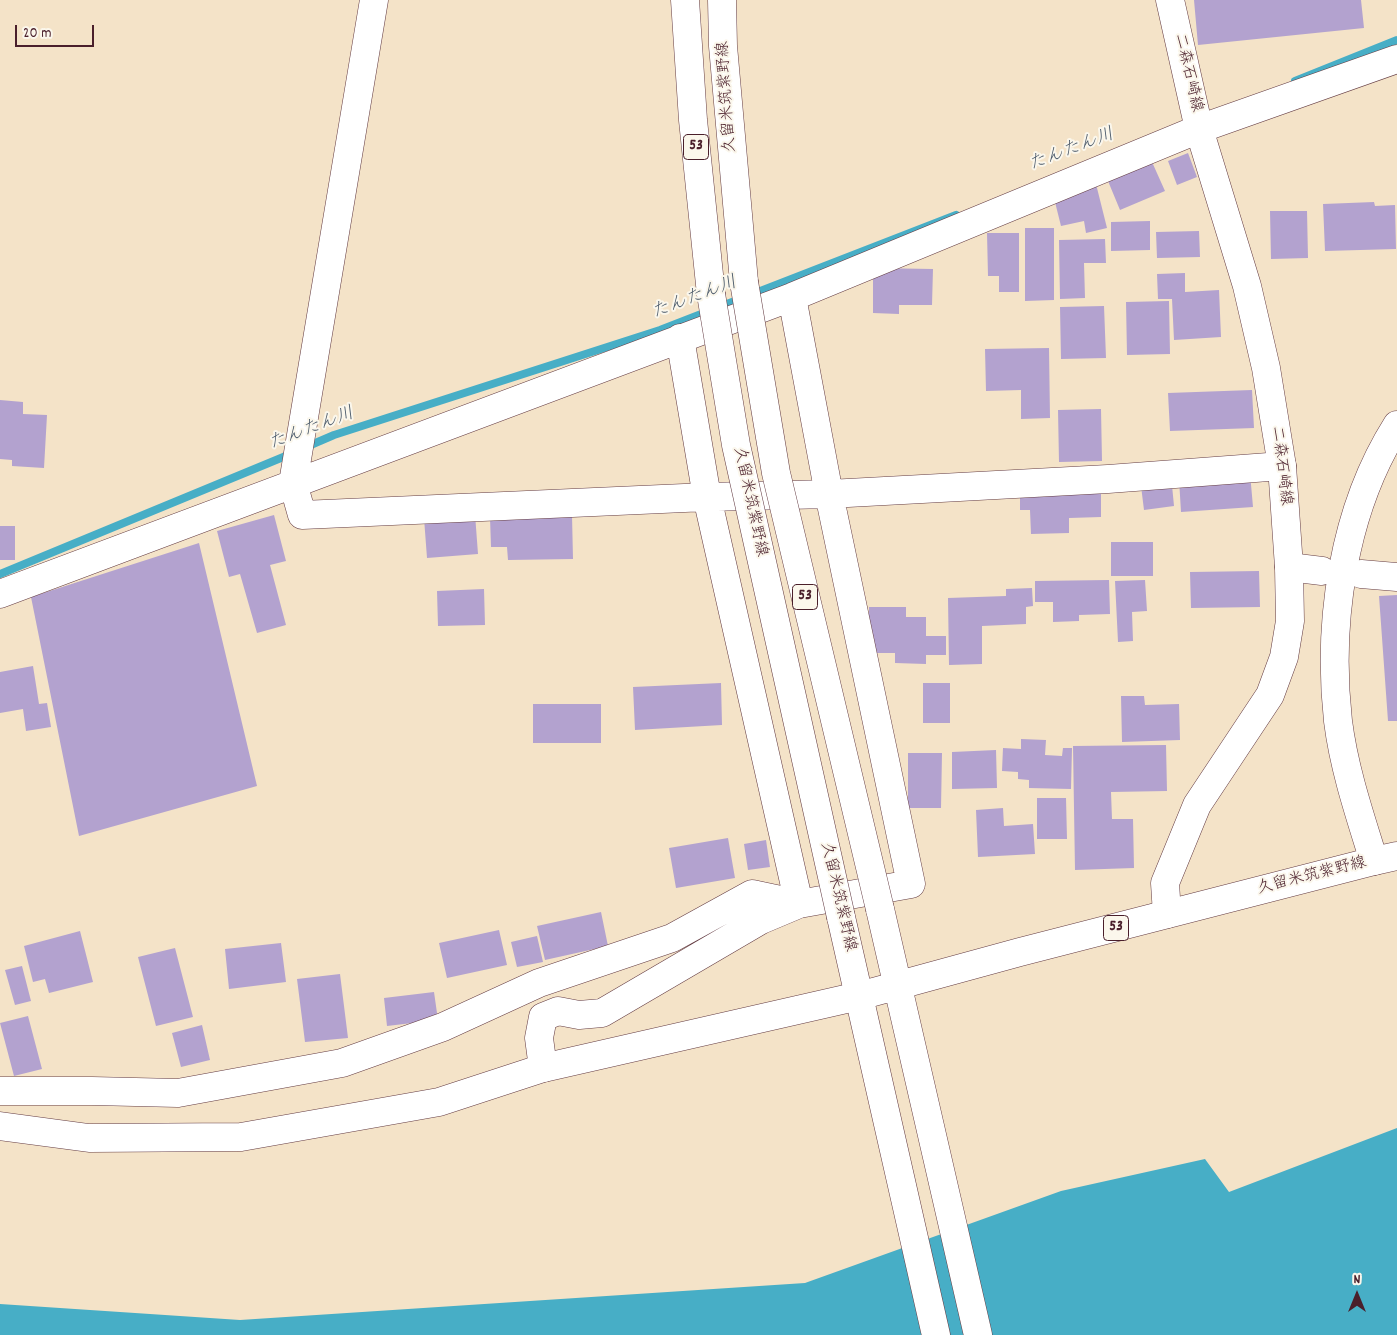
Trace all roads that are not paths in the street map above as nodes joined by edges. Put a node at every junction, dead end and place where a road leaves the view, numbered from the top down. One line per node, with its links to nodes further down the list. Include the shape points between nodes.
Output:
1 (374, 0): 11 (street)
2 (685, 0): 23 (street, 久留米筑紫野線 / 53, bridge, via 693,120 712,294 736,446)
3 (722, 0): 22 (street, 久留米筑紫野線 / 53, bridge, via 744,282 776,473)
4 (1170, 0): 6 (street, 二森石崎線)
5 (1397, 59): 6 (street)
6 (1199, 129): 7 (street); 10 (street, 二森石崎線, via 1247,286 1266,368)
7 (792, 297): 8 (street); 12 (street)
8 (680, 338): 11 (street); 13 (street)
9 (1397, 425): 19 (street, 久留米筑紫野線 / 53, via 1361,497 1336,612 1334,661 1338,723 1352,788)
10 (1282, 466): 12 (street); 14 (street, 二森石崎線)
11 (292, 483): 13 (street, via 302,516); 18 (street)
12 (829, 494): 13 (street); 20 (street, via 911,884)
13 (707, 497): 20 (street)
14 (1289, 567): 15 (street); 21 (street, 二森石崎線, via 1290,621 1284,657 1270,695 1197,804 1165,883)
15 (1322, 571)
16 (1361, 574): 17 (street)
17 (1397, 577)
18 (0, 594)
19 (1385, 859): 21 (street, 久留米筑紫野線 / 53)
20 (799, 904): 24 (street, via 761,920 602,1013 579,1015 558,1012 543,1017 538,1038); 25 (street, via 752,894 672,938 539,984 443,1027 342,1063 178,1093)
21 (1167, 914): 22 (street, 久留米筑紫野線 / 53)
22 (898, 986): 23 (street, 久留米筑紫野線 / 53); 28 (street, 久留米筑紫野線 / 53)
23 (859, 996): 24 (street); 27 (street, 久留米筑紫野線 / 53)
24 (543, 1068): 26 (street, via 439,1102 241,1137 89,1138)
25 (0, 1091)
26 (0, 1126)
27 (936, 1335)
28 (978, 1335)

